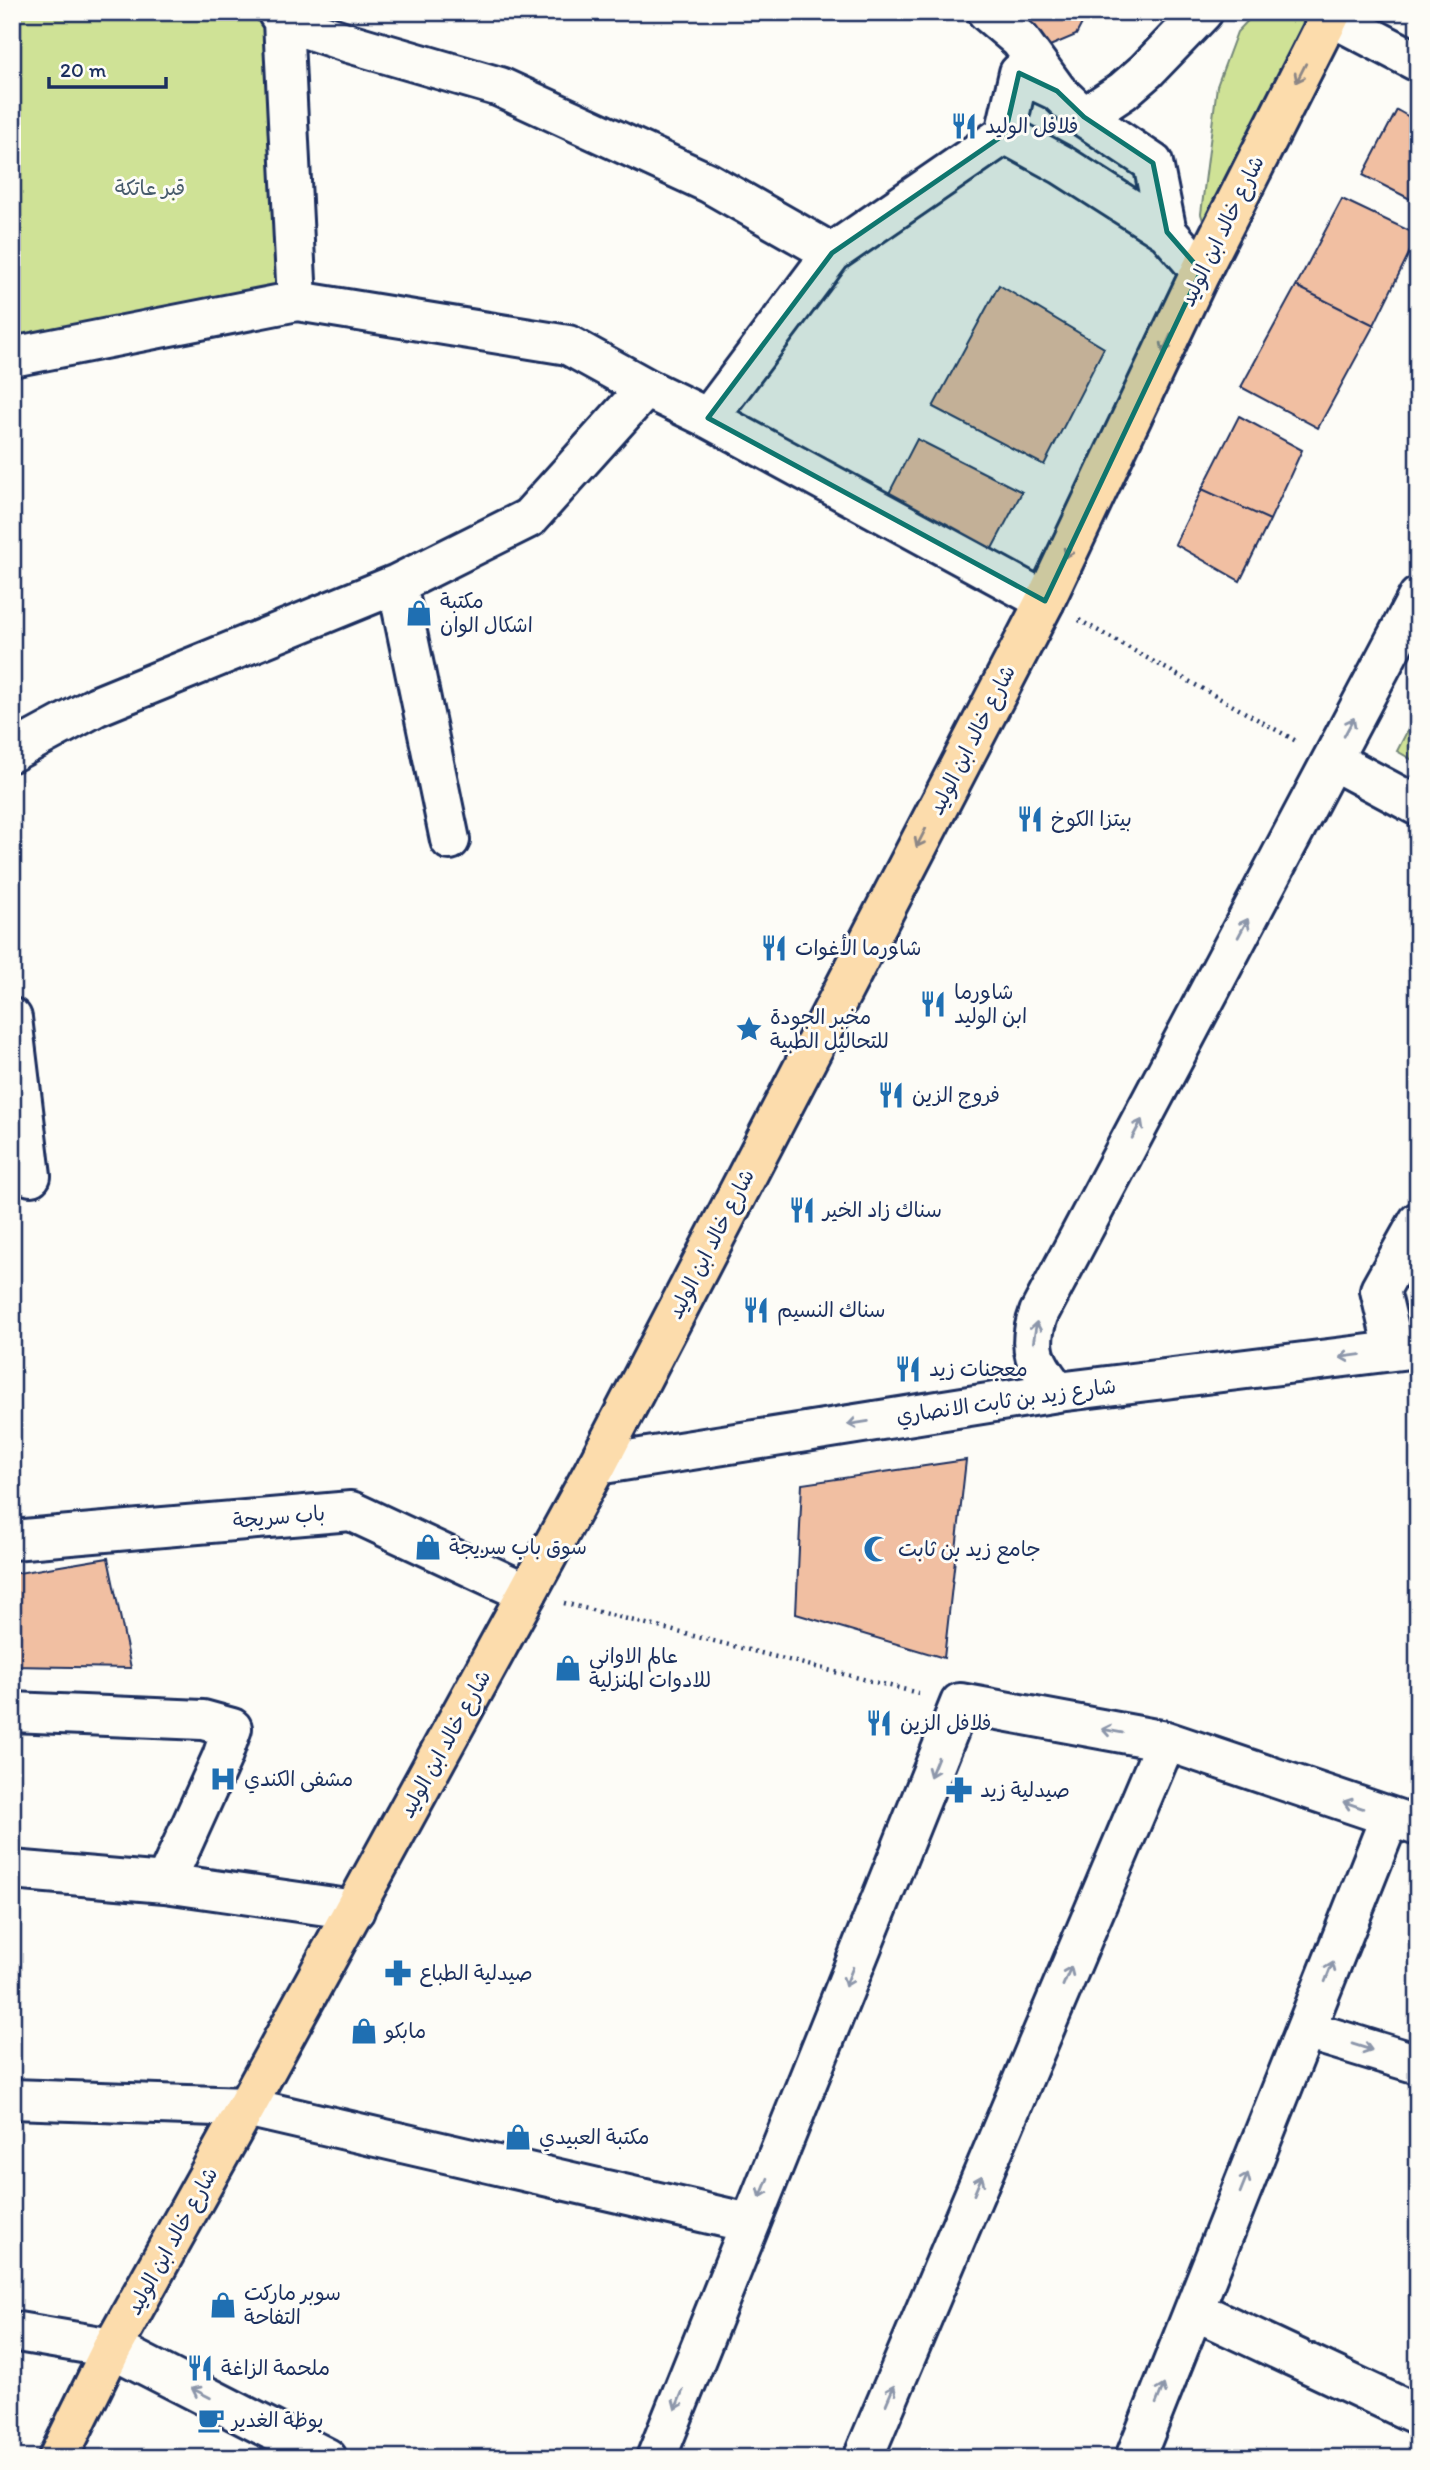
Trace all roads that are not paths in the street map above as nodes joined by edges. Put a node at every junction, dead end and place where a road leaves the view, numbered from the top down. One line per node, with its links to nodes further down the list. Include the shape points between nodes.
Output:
1 (987, 12): 6 (street, via 1020,40)
2 (1203, 12): 7 (street, via 1146,71)
3 (1331, 14): 5 (street); 11 (main road, شارع خالد ابن الوليد, one-way to 11)
4 (280, 17): 10 (street, via 349,43 500,87 709,183); 12 (street)
5 (1418, 62)
6 (1058, 91): 7 (street); 8 (street, via 1019,73)
7 (1084, 117): 9 (street, via 1153,163)
8 (1005, 134): 9 (street); 10 (street)
9 (1167, 232): 11 (street)
10 (832, 253): 15 (street)
11 (1201, 271): 18 (main road, شارع خالد ابن الوليد, one-way to 18)
12 (297, 301): 13 (street); 14 (street, via 568,345)
13 (12, 357)
14 (646, 388): 15 (street); 16 (street, via 529,517)
15 (708, 418): 18 (street)
16 (397, 584): 19 (street, via 97,706); 22 (street)
17 (1418, 597): 20 (street, one-way to 17)
18 (1045, 601): 28 (main road, شارع خالد ابن الوليد, one-way to 28)
19 (12, 752)
20 (1332, 760): 21 (street); 27 (street, one-way to 20, via 1040,1371 1033,1352 1033,1330 1040,1313)
21 (1418, 806)
22 (450, 840)
23 (12, 1018): 24 (street)
24 (31, 1176)
25 (1418, 1222): 26 (street, via 1380,1290)
26 (1406, 1349): 27 (street, شارع زيد بن ثابت الانصاري, one-way to 27)
27 (1058, 1392): 28 (street, شارع زيد بن ثابت الانصاري, one-way to 28)
28 (597, 1465): 30 (main road, شارع خالد ابن الوليد)
29 (12, 1540): 30 (street, باب سريجة, via 351,1511)
30 (527, 1593): 36 (main road, شارع خالد ابن الوليد)
31 (12, 1712): 35 (street, via 203,1720 232,1728)
32 (1166, 1741): 33 (street, one-way to 32); 41 (street, one-way to 41, via 960,1703); 49 (street, one-way to 32)
33 (1404, 1821): 37 (street, one-way to 33)
34 (12, 1870): 35 (street)
35 (165, 1883): 36 (street)
36 (355, 1910): 40 (main road, شارع خالد ابن الوليد)
37 (1306, 2030): 38 (street, one-way to 38); 42 (street, one-way to 37)
38 (1418, 2064)
39 (12, 2099): 40 (street)
40 (246, 2107): 41 (street); 44 (main road, شارع خالد ابن الوليد)
41 (750, 2223): 48 (street, one-way to 48)
42 (1194, 2310): 45 (street); 50 (street, one-way to 42)
43 (12, 2331): 44 (street)
44 (112, 2348): 46 (main road, شارع خالد ابن الوليد); 47 (street, one-way to 44)
45 (1418, 2415)
46 (58, 2458)
47 (327, 2458)
48 (656, 2458)
49 (863, 2458)
50 (1135, 2458)

